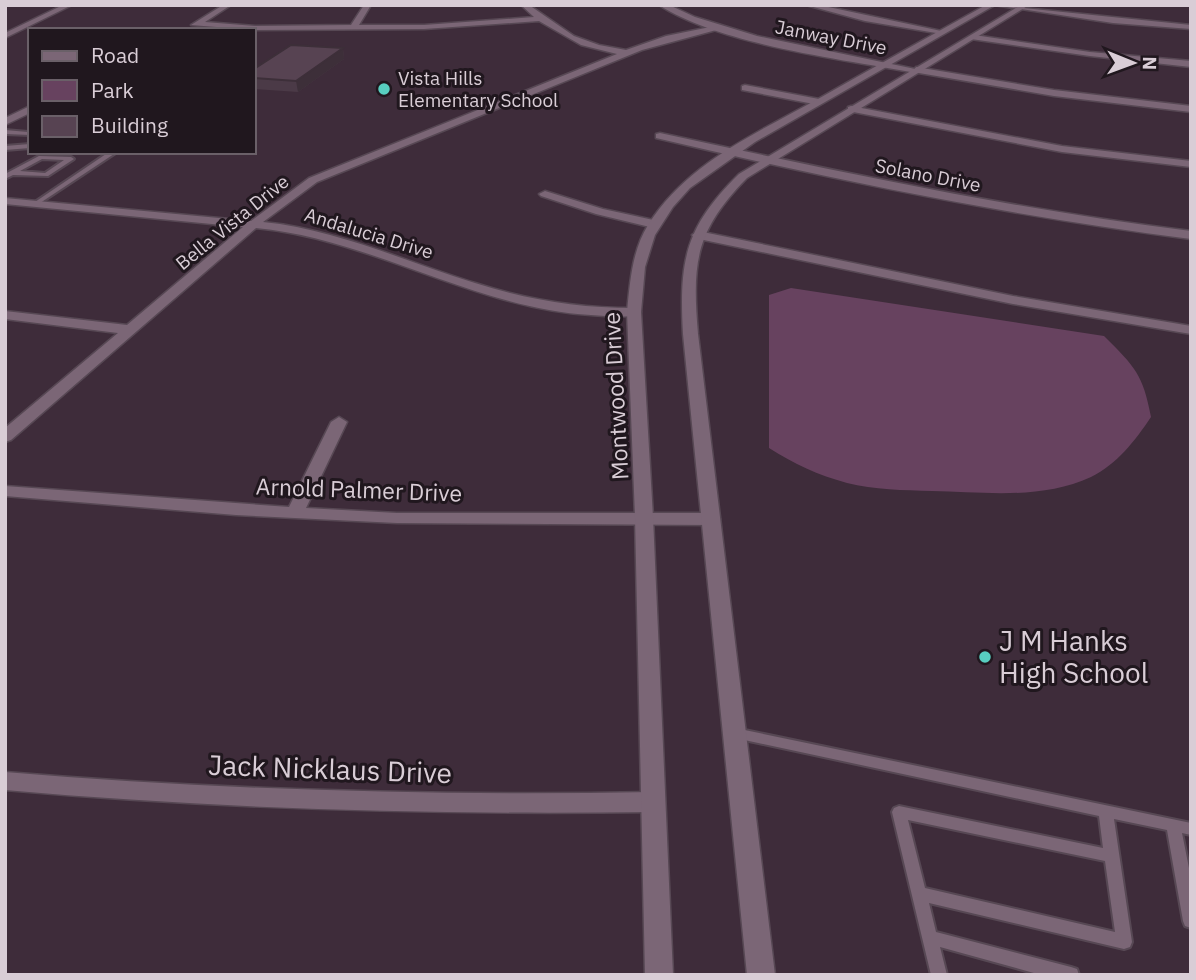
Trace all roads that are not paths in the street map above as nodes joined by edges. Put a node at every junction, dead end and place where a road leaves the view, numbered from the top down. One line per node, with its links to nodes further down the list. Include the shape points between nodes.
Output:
1 (69, 5): 17 (street)
2 (228, 5): 11 (street)
3 (368, 5): 12 (street)
4 (524, 5): 10 (street)
5 (662, 5): 13 (street, Janway Drive)
6 (809, 5): 16 (street)
7 (992, 5): 16 (street, Montwood Drive)
8 (997, 5): 9 (street)
9 (1023, 7): 14 (street); 18 (street)
10 (539, 19): 12 (street); 19 (street, via 579,43)
11 (196, 24): 12 (street); 15 (street)
12 (354, 27)
13 (717, 27): 19 (street, Bella Vista Drive); 20 (street, Janway Drive)
14 (1191, 27)
15 (189, 28)
16 (943, 32): 20 (street, Montwood Drive)
17 (7, 34)
18 (974, 37): 21 (street); 22 (street)
19 (626, 53): 44 (street, Bella Vista Drive, via 329,172)
20 (886, 64): 22 (street, Janway Drive); 24 (street, Montwood Drive)
21 (1191, 64)
22 (916, 70): 25 (street); 26 (street, Janway Drive)
23 (745, 88): 24 (street)
24 (818, 102): 34 (street, Montwood Drive)
25 (852, 109): 36 (street); 37 (street, via 1062,149)
26 (1191, 109)
27 (28, 111): 28 (street)
28 (5, 122)
29 (5, 132): 30 (lane)
30 (28, 134)
31 (660, 136): 34 (street, Solano Drive)
32 (28, 146): 33 (lane)
33 (5, 148)
34 (734, 151): 36 (street, Solano Drive); 43 (street, Montwood Drive, via 694,179)
35 (111, 154): 42 (lane)
36 (768, 159): 45 (street, via 727,190); 46 (street, Solano Drive, via 982,204)
37 (1191, 164)
38 (13, 173): 38 (lane, via 41,156 71,159 46,175); 39 (lane)
39 (5, 177)
40 (545, 194): 43 (street)
41 (5, 201): 42 (street, Andalucia Drive)
42 (35, 204): 44 (street, Andalucia Drive)
43 (654, 223): 47 (street, Montwood Drive, via 644,244)
44 (254, 224): 47 (street, Andalucia Drive, via 323,237 537,304); 49 (street, Bella Vista Drive)
45 (698, 235): 50 (street, via 1013,300); 56 (street, via 687,292)
46 (1191, 235)
47 (634, 312): 55 (street, Montwood Drive)
48 (5, 315): 49 (street)
49 (131, 330): 52 (street, Bella Vista Drive)
50 (1191, 330)
51 (339, 422): 54 (street)
52 (5, 437)
53 (5, 491): 54 (street, Arnold Palmer Drive)
54 (295, 513): 55 (street, Arnold Palmer Drive, via 397,518)
55 (644, 517): 56 (street, Arnold Palmer Drive); 59 (street, Montwood Drive)
56 (711, 519): 57 (street)
57 (735, 733): 60 (lane); 68 (street)
58 (5, 781): 59 (street, Jack Nicklaus Drive, via 349,802)
59 (653, 802): 67 (street, Montwood Drive)
60 (1106, 811): 61 (lane); 63 (lane)
61 (1174, 825): 62 (lane); 65 (lane)
62 (1191, 828)
63 (1112, 856): 64 (lane, via 1124,942); 64 (lane, via 899,812)
64 (918, 893): 66 (lane)
65 (1191, 921)
66 (929, 937): 69 (lane); 70 (lane)
67 (659, 975)
68 (761, 975)
69 (939, 975)
70 (1071, 975)

